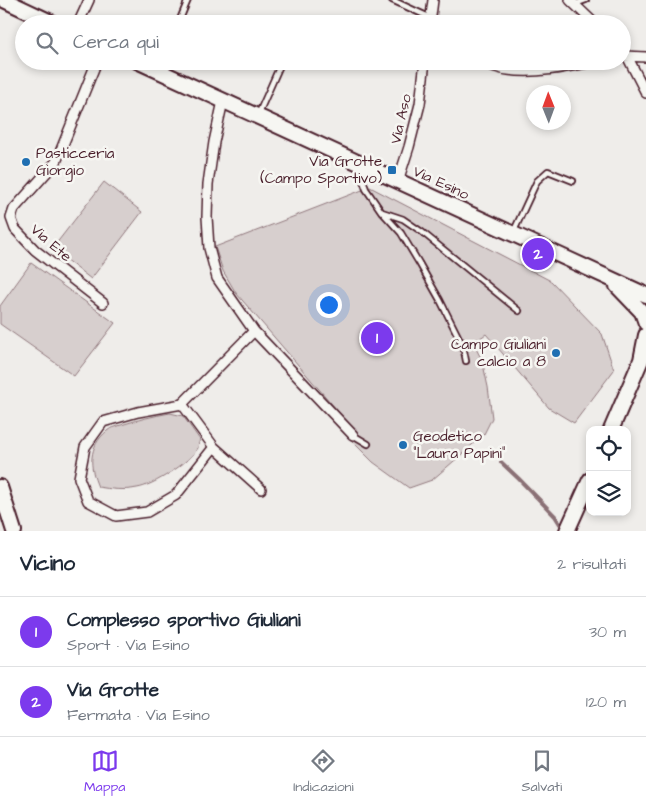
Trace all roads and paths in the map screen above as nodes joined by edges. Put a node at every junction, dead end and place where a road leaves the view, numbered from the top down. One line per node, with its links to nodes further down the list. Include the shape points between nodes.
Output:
1 (4, 0): 8 (street)
2 (89, 0): 9 (street)
3 (188, 0): 10 (lane)
4 (392, 0): 11 (lane)
5 (433, 0): 12 (street)
6 (586, 0): 7 (lane)
7 (572, 2): 13 (street)
8 (36, 15)
9 (82, 15)
10 (182, 15)
11 (419, 15)
12 (431, 15)
13 (586, 15)
14 (631, 55): 15 (street)
15 (646, 57)
16 (631, 66): 23 (street)
17 (93, 70): 33 (street, Via Ete, via 56,162 14,209 11,218 15,229 35,250)
18 (168, 70): 24 (street, Via Esino)
19 (278, 70): 25 (lane)
20 (424, 70): 27 (street, Via Aso, via 420,104)
21 (506, 70): 22 (street)
22 (549, 70)
23 (646, 93)
24 (223, 101): 25 (street, Via Esino); 36 (street, via 208,184 209,248 217,278)
25 (258, 117): 26 (street, Via Esino)
26 (363, 165): 27 (street, Via Esino); 29 (lane, via 361,175 366,188)
27 (398, 181): 30 (street, Via Esino)
28 (573, 181): 30 (lane, via 548,171 537,181)
29 (381, 211): 34 (lane, via 422,232); 39 (lane, via 402,234 436,293 463,346)
30 (513, 234): 31 (street, Via Esino)
31 (609, 278): 32 (street, Via Esino); 35 (street, via 642,312)
32 (646, 295)
33 (103, 303)
34 (519, 311)
35 (646, 323)
36 (254, 331): 40 (street); 42 (street)
37 (646, 335): 38 (street)
38 (643, 356): 41 (street)
39 (466, 361)
40 (182, 404): 44 (street); 44 (street, via 104,422 85,447 79,478 88,501 116,516 147,512 176,495)
41 (613, 426)
42 (353, 435): 43 (lane)
43 (368, 444)
44 (214, 447): 46 (street)
45 (0, 487): 48 (street)
46 (261, 488)
47 (586, 489): 49 (street)
48 (14, 531)
49 (567, 531)

